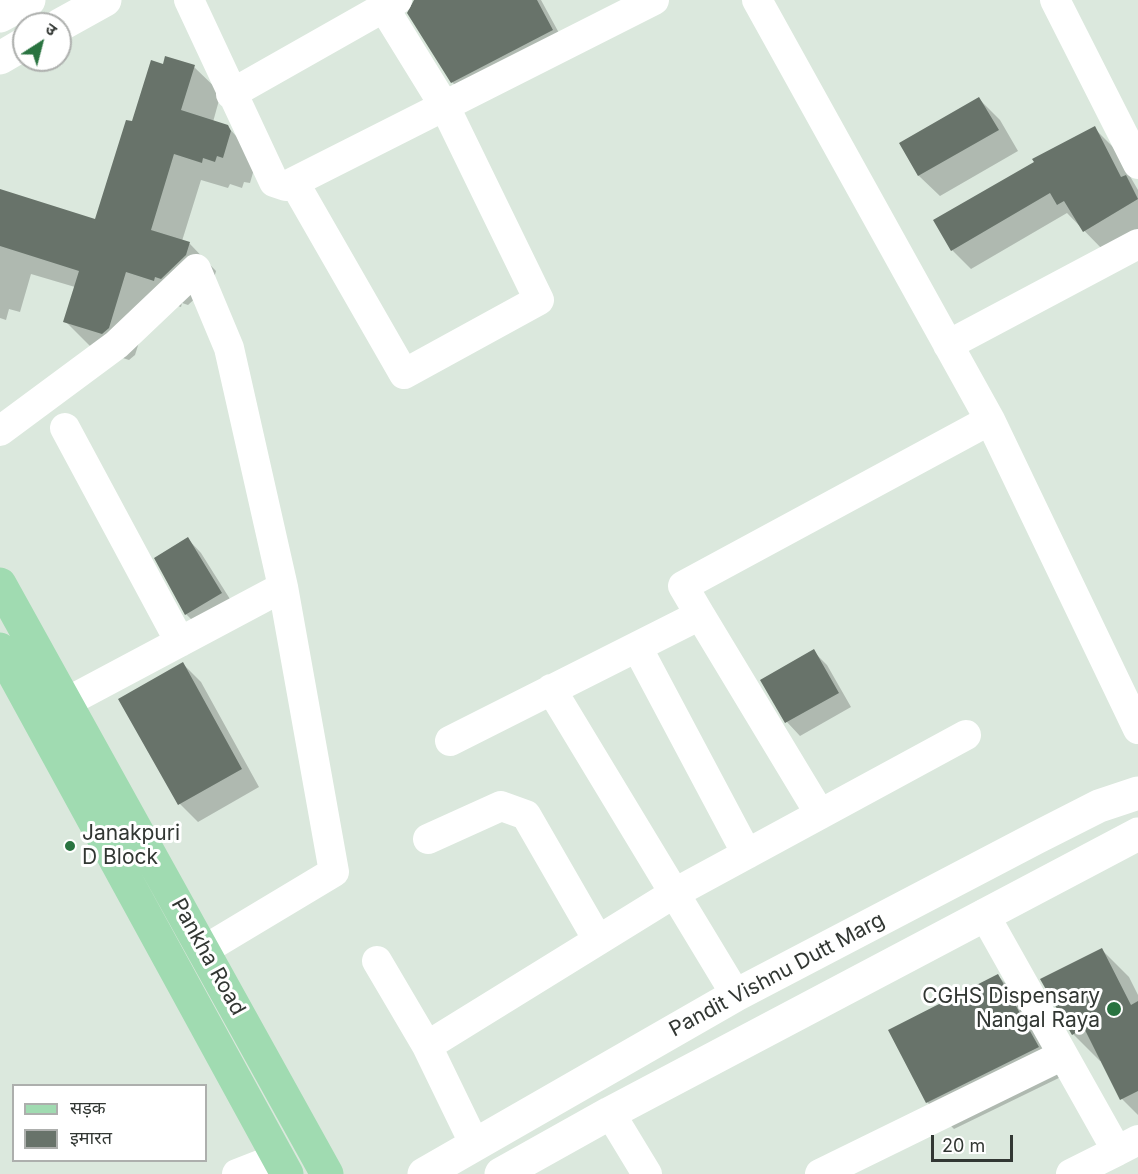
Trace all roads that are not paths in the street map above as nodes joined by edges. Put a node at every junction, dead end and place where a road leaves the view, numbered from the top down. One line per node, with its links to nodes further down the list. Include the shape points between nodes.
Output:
1 (29, 0): 8 (street)
2 (105, 0): 9 (street)
3 (189, 0): 10 (street)
4 (654, 0): 11 (street)
5 (757, 0): 15 (street)
6 (1055, 0): 12 (street)
7 (390, 4): 10 (street); 11 (street)
8 (0, 16)
9 (72, 18)
10 (231, 94): 13 (street, via 274,182)
11 (445, 107): 13 (street); 13 (street, via 538,300 405,374)
12 (1138, 164)
13 (295, 184)
14 (1138, 244): 15 (street)
15 (948, 345): 16 (street)
16 (990, 420): 21 (street, via 683,586); 27 (street)
17 (65, 428): 22 (street)
18 (0, 431): 20 (street, via 116,345 196,269 229,348)
19 (0, 584): 26 (main road, Pankha Road)
20 (283, 587): 22 (street); 38 (street, via 334,872)
21 (700, 615): 23 (street); 31 (street)
22 (180, 642): 26 (street)
23 (637, 647): 25 (street); 34 (street)
24 (0, 649): 46 (main road, Pankha Road)
25 (551, 689): 29 (street); 35 (street)
26 (67, 702): 38 (main road, Pankha Road)
27 (1138, 729)
28 (966, 735): 31 (street)
29 (450, 741)
30 (1138, 793): 40 (street, Pandit Vishnu Dutt Marg, via 1099,806)
31 (820, 814): 34 (street)
32 (1138, 834): 36 (street, Pandit Vishnu Dutt Marg)
33 (428, 839): 37 (street, via 501,806 526,815)
34 (747, 854): 35 (street)
35 (673, 894): 37 (street); 40 (street)
36 (984, 914): 42 (street); 43 (street, Pandit Vishnu Dutt Marg)
37 (598, 940): 41 (street)
38 (204, 950): 49 (main road, Pankha Road)
39 (377, 961): 41 (street)
40 (736, 995): 45 (street, Pandit Vishnu Dutt Marg)
41 (427, 1046): 45 (street)
42 (1063, 1055): 44 (street); 52 (street)
43 (610, 1113): 47 (street, Pandit Vishnu Dutt Marg); 51 (street)
44 (1132, 1144): 53 (street)
45 (475, 1145): 50 (street, Pandit Vishnu Dutt Marg)
46 (282, 1166): 48 (street)
47 (510, 1172)
48 (237, 1174)
49 (327, 1174)
50 (424, 1174)
51 (647, 1174)
52 (820, 1174)
53 (1071, 1174)

